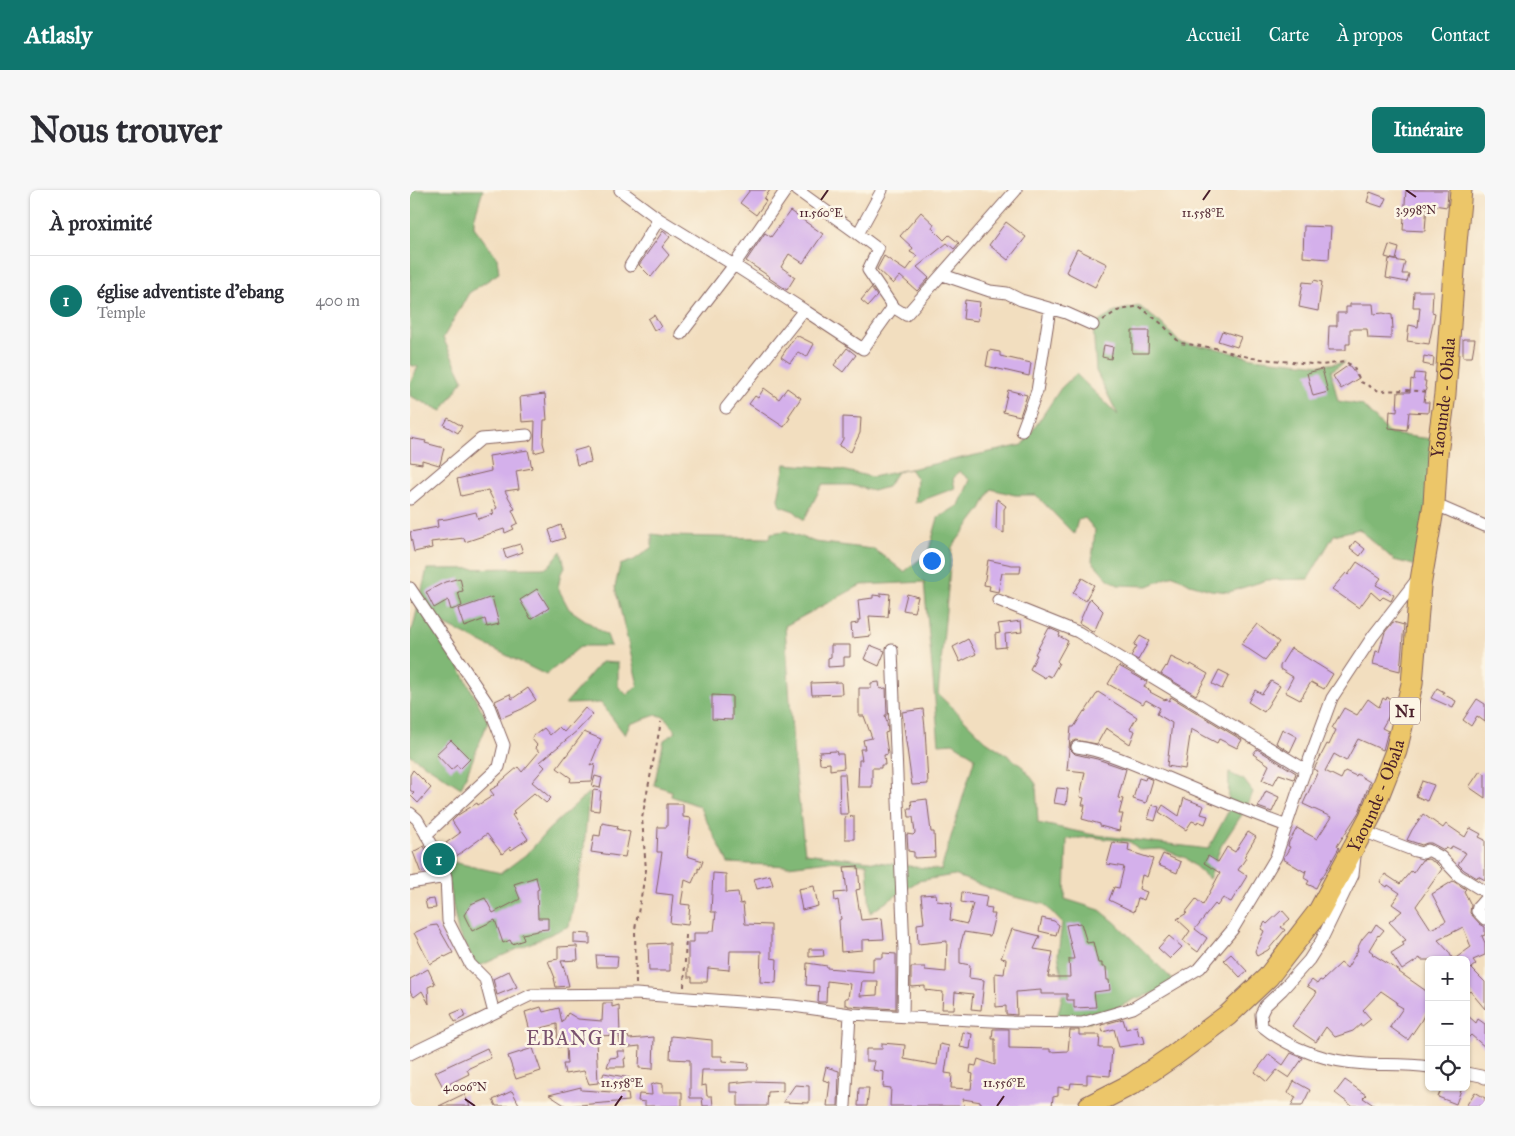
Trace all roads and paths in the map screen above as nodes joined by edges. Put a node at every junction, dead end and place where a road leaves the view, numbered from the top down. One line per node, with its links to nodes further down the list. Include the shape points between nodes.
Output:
1 (620, 190): 7 (street)
2 (786, 190): 9 (street)
3 (797, 190): 8 (street)
4 (882, 190): 8 (street)
5 (1016, 190): 11 (street)
6 (1462, 190): 17 (highway, Yaounde - Obala / N1)
7 (659, 220): 9 (street); 10 (street)
8 (858, 234): 12 (street, via 878,249 868,270)
9 (734, 265): 14 (street); 16 (street)
10 (630, 266)
11 (943, 275): 12 (street, via 906,316); 13 (street)
12 (894, 307): 14 (street, via 862,349)
13 (1050, 309): 15 (street); 19 (street, via 1037,391)
14 (804, 310): 18 (street)
15 (1093, 326): 17 (path, via 1117,311 1139,306 1180,343 1252,358 1322,365 1345,362 1352,366 1361,382 1379,391)
16 (681, 334)
17 (1445, 394): 22 (highway, Yaounde - Obala / N1)
18 (726, 408)
19 (1022, 431)
20 (527, 435): 21 (street, via 481,439)
21 (410, 498)
22 (1434, 504): 23 (street); 24 (highway, Yaounde - Obala / N1)
23 (1485, 526)
24 (1423, 571): 30 (street, via 1373,636 1332,698); 34 (highway, Yaounde - Obala / N1, via 1412,684 1396,751)
25 (410, 588): 33 (street, via 488,704 504,746 499,767)
26 (998, 600): 30 (street, via 1078,632)
27 (892, 650): 45 (street)
28 (661, 722): 41 (path, via 642,818 646,870 635,929)
29 (1077, 747): 32 (street, via 1125,761)
30 (1306, 770): 32 (street)
31 (410, 813): 33 (street)
32 (1286, 826): 45 (street, via 1276,857 1233,929 1200,968 1133,1008 1082,1023)
33 (426, 835): 35 (street, via 441,860)
34 (1360, 838): 37 (street, via 1423,853 1428,850 1441,857 1459,876); 47 (street, via 1353,875 1321,941 1309,960 1265,1006 1261,1014 1262,1026 1276,1038 1324,1058 1364,1064); 51 (highway, Yaounde - Obala / N1, via 1319,911 1268,977 1228,1015 1173,1056 1132,1084)
35 (446, 878): 36 (street); 43 (street, via 448,922 470,964 485,979)
36 (410, 883)
37 (1485, 892)
38 (1485, 899): 39 (street, via 1477,911)
39 (1485, 919)
40 (686, 934): 42 (path)
41 (636, 994): 42 (street); 43 (street, via 531,994)
42 (684, 997): 44 (street)
43 (494, 1013): 46 (street)
44 (850, 1014): 45 (street); 50 (street)
45 (904, 1016)
46 (410, 1054)
47 (1425, 1066)
48 (1470, 1074): 49 (street)
49 (1485, 1078)
50 (845, 1106)
51 (1089, 1106)

